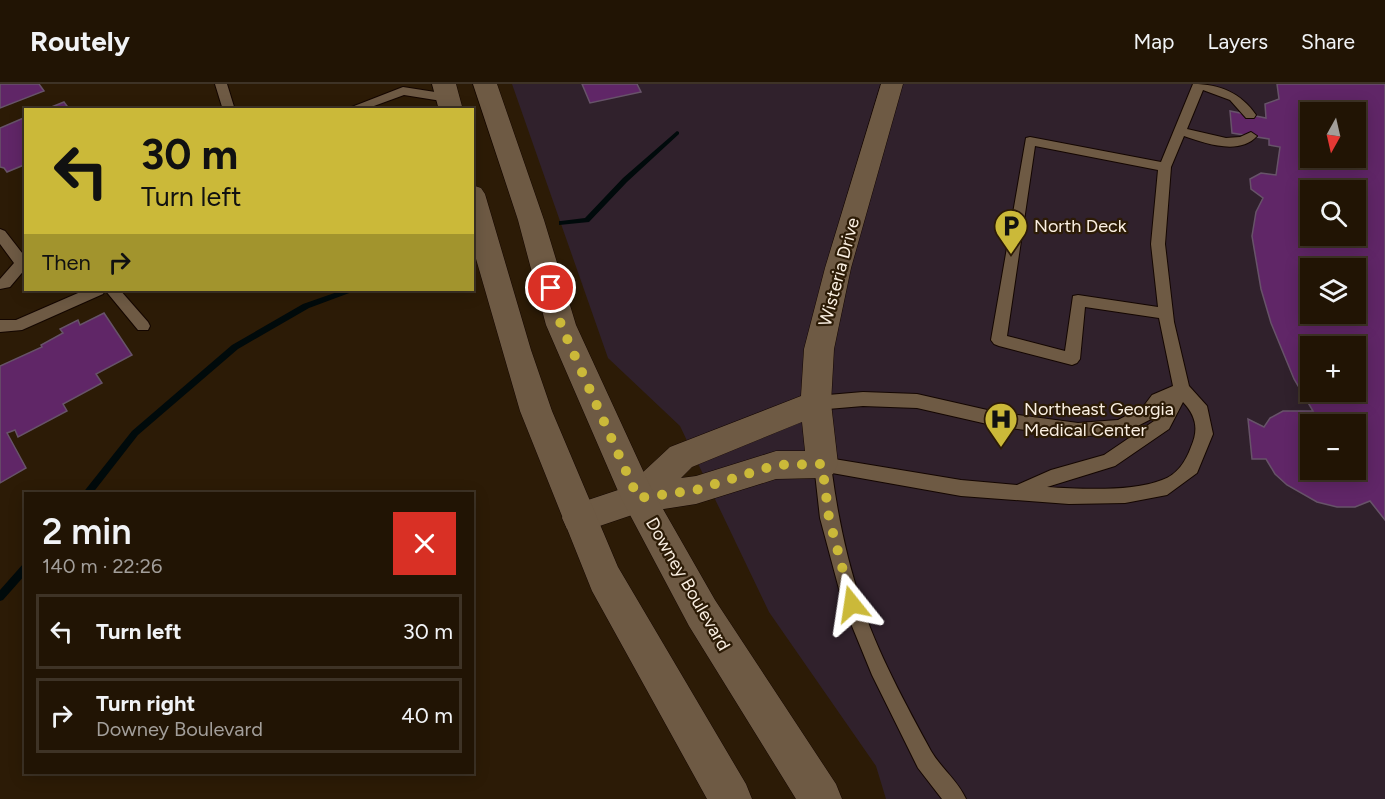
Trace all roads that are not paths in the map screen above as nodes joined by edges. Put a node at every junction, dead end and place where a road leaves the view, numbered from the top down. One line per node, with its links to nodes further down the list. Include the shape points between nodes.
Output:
1 (221, 84): 6 (lane)
2 (485, 84): 24 (main road, Downey Boulevard, via 561,325)
3 (892, 84): 21 (street, Wisteria Drive, via 835,279 819,349)
4 (1199, 85): 8 (lane, via 1235,96); 9 (lane)
5 (448, 97): 7 (lane, via 403,91)
6 (228, 108)
7 (356, 108)
8 (1250, 115)
9 (1179, 131): 10 (lane, via 1236,143); 11 (lane)
10 (1251, 136)
11 (1164, 167): 17 (lane, via 1158,244); 17 (lane, via 1030,141 999,340 1072,359 1078,300)
12 (474, 201): 25 (main road, via 536,411)
13 (0, 234): 14 (lane, via 22,263)
14 (0, 284)
15 (96, 291): 18 (lane, via 17,326)
16 (113, 291): 19 (lane)
17 (1166, 314): 20 (lane)
18 (0, 326)
19 (142, 326)
20 (1182, 389): 21 (lane, via 1119,427 1078,430 996,419 917,402 863,399); 23 (lane, via 1162,424 1109,461 1052,477); 23 (lane, via 1201,411 1205,434 1191,468 1167,487 1125,495 1069,496)
21 (816, 403): 22 (street, Wisteria Drive); 24 (street, via 681,457)
22 (822, 464): 23 (lane, via 961,488); 24 (street, via 776,465 696,490); 28 (lane, via 829,518 852,604 925,761)
23 (1022, 491)
24 (638, 498): 25 (street); 27 (main road, Downey Boulevard, via 702,613)
25 (579, 518): 26 (main road, via 605,579)
26 (731, 799)
27 (821, 799)
28 (955, 799)

